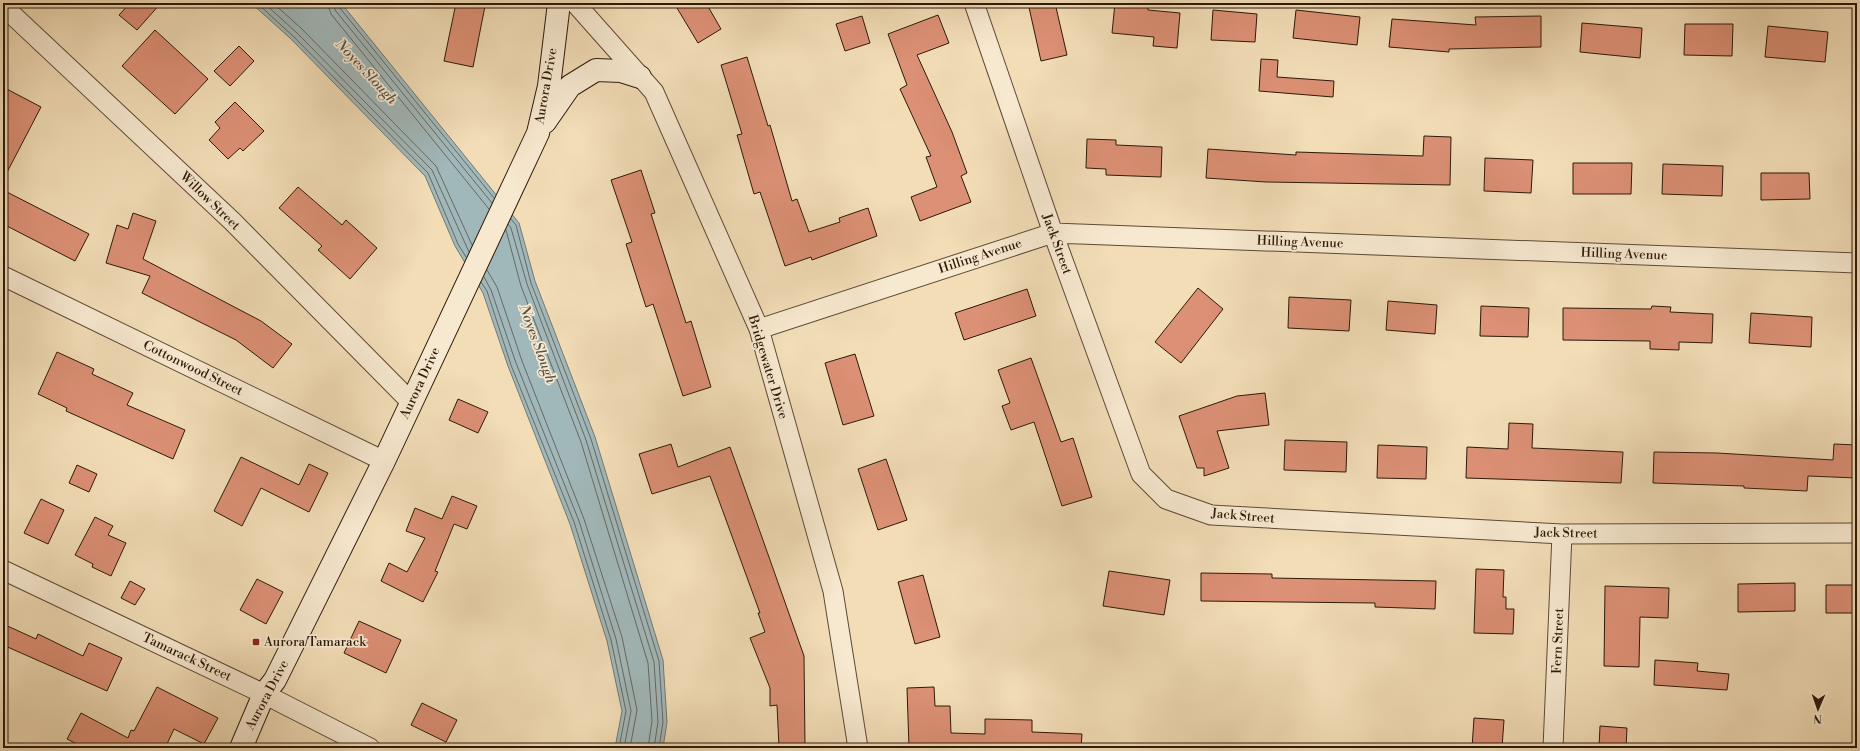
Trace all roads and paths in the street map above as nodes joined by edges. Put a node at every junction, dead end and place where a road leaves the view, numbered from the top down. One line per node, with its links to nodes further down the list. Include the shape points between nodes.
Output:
1 (559, 3): 6 (street, Aurora Drive, via 549,86)
2 (575, 3): 5 (street, Bridgewater Drive)
3 (974, 3): 7 (street, Jack Street)
4 (3, 6): 11 (street, Willow Street, via 232,221)
5 (640, 76): 6 (street, via 621,71 596,70 570,86); 10 (street, Bridgewater Drive, via 654,92)
6 (538, 133): 11 (street, Aurora Drive)
7 (1052, 233): 8 (street, Hilling Avenue); 10 (street, Hilling Avenue); 14 (street, Jack Street, via 1141,474 1166,499 1211,515)
8 (1857, 262)
9 (3, 276): 12 (street, Cottonwood Street)
10 (759, 329): 19 (street, Bridgewater Drive, via 834,591)
11 (411, 402): 12 (street, Aurora Drive)
12 (384, 461): 16 (street, Aurora Drive, via 275,680)
13 (1857, 533): 14 (street, Jack Street)
14 (1562, 534): 20 (street, Fern Street)
15 (3, 570): 16 (street, Tamarack Street)
16 (264, 694): 17 (street, Aurora Drive); 18 (street, Tamarack Street)
17 (241, 748)
18 (370, 748)
19 (858, 748)
20 (1553, 748)

